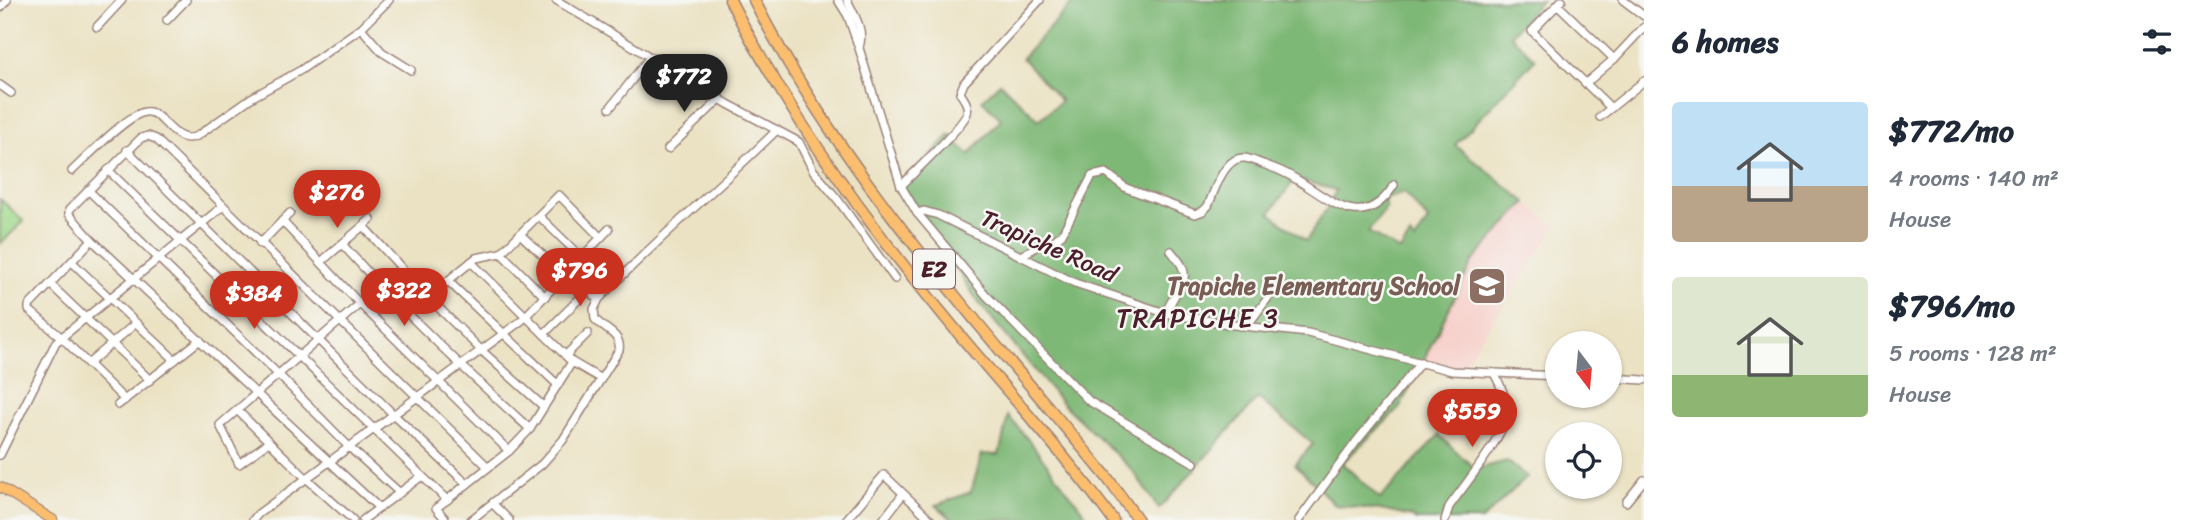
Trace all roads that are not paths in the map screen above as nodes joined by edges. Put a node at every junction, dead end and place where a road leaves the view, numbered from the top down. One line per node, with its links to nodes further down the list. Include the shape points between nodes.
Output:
1 (7, 0): 14 (street)
2 (122, 0): 17 (street)
3 (186, 0): 16 (street)
4 (389, 0): 19 (street)
5 (556, 0): 21 (street)
6 (730, 0): 140 (highway, E2, via 782,91 882,238)
7 (754, 0): 141 (highway, E2, via 800,80 896,222)
8 (838, 0): 20 (street)
9 (847, 0): 20 (street, via 860,33)
10 (1040, 0): 38 (street, via 964,83 960,93 966,115)
11 (1623, 0): 15 (street)
12 (1560, 2): 22 (street); 25 (street, via 1532,31)
13 (1644, 2): 15 (street)
14 (0, 8)
15 (1641, 13)
16 (167, 20)
17 (97, 27)
18 (1644, 27): 22 (street)
19 (361, 28): 23 (street, via 382,52); 35 (street, via 197,136 180,136 145,111 128,120)
20 (859, 48): 38 (street)
21 (650, 57): 28 (street); 29 (street)
22 (1614, 59): 25 (street)
23 (411, 70)
24 (1644, 81): 30 (street)
25 (1585, 84): 30 (street)
26 (0, 85): 27 (street)
27 (11, 93)
28 (720, 99): 32 (street); 33 (street)
29 (610, 108)
30 (1611, 108): 31 (street)
31 (1600, 117)
32 (777, 130): 66 (street, via 799,142 813,170); 99 (street, via 599,299 595,319 621,345)
33 (668, 149)
34 (127, 150): 36 (street); 40 (street, via 141,138 156,139); 46 (street)
35 (72, 170)
36 (108, 170): 39 (street); 52 (street)
37 (1394, 185): 57 (street, via 1376,206 1361,211 1321,197 1287,173 1246,158 1236,159 1227,167 1208,206 1195,214 1099,173 1092,176 1062,234)
38 (901, 186): 42 (street)
39 (88, 190): 51 (street, via 69,212); 58 (street)
40 (222, 207): 46 (street); 53 (street)
41 (290, 213): 45 (street)
42 (917, 213): 57 (street, Trapiche Road, via 938,215); 117 (street, via 986,295 1089,401)
43 (539, 216): 49 (street); 50 (street, via 559,195); 59 (street)
44 (371, 219): 47 (street)
45 (282, 221): 53 (street); 61 (street)
46 (201, 223): 52 (street); 85 (street)
47 (363, 226): 54 (street); 63 (street)
48 (609, 229): 50 (street)
49 (520, 234): 56 (street); 64 (street)
50 (601, 238): 59 (street)
51 (92, 240): 60 (street); 65 (street)
52 (180, 241): 58 (street); 90 (street)
53 (260, 244): 78 (street)
54 (342, 244): 61 (street); 70 (street)
55 (1171, 251): 75 (street, via 1185,274)
56 (501, 253): 62 (street); 71 (street)
57 (1021, 256): 75 (street, Trapiche Road, via 1075,283)
58 (159, 258): 65 (street); 97 (street)
59 (582, 258): 64 (street)
60 (72, 262): 69 (street); 72 (street)
61 (321, 262): 74 (street)
62 (471, 262): 67 (street); 76 (street)
63 (400, 269): 70 (street); 73 (street)
64 (567, 273): 71 (street); 83 (street, via 591,293)
65 (134, 279): 72 (street); 86 (street)
66 (894, 279)
67 (448, 281): 73 (street); 82 (street)
68 (1279, 283): 80 (street)
69 (50, 284): 77 (street); 84 (street, via 29,310)
70 (380, 286): 74 (street); 95 (street)
71 (545, 297): 76 (street)
72 (110, 298): 77 (street); 79 (street)
73 (428, 298): 88 (street)
74 (360, 304): 78 (street); 103 (street)
75 (1166, 313): 80 (street, Trapiche Road)
76 (526, 316): 82 (street); 83 (street)
77 (85, 318): 84 (street); 87 (street)
78 (339, 322): 85 (street); 106 (street)
79 (136, 323): 87 (street); 91 (street)
80 (1247, 326): 93 (street, Trapiche Road, via 1308,332)
81 (588, 333): 89 (street)
82 (503, 334): 88 (street); 104 (street)
83 (544, 334): 89 (street)
84 (62, 338): 94 (street); 115 (street)
85 (319, 339): 90 (street); 109 (street)
86 (200, 340): 91 (street); 105 (street)
87 (112, 343): 94 (street); 101 (street)
88 (481, 350): 95 (street); 107 (street)
89 (566, 355): 92 (street)
90 (300, 356): 97 (street); 111 (street)
91 (175, 360): 101 (street)
92 (572, 362): 99 (street); 104 (street)
93 (1421, 362): 96 (street, Trapiche Road, via 1452,371); 142 (street)
94 (88, 363): 101 (street, via 122,402)
95 (460, 365): 103 (street); 110 (street)
96 (1494, 373): 98 (street, Trapiche Road); 143 (street, via 1508,411 1503,430 1449,507)
97 (278, 374): 105 (street); 113 (street)
98 (1545, 375)
99 (601, 379): 128 (street, via 542,464)
100 (1622, 379): 102 (street)
101 (150, 380)
102 (1644, 380)
103 (438, 382): 106 (street); 114 (street)
104 (558, 385): 107 (street)
105 (257, 393): 108 (street); 116 (street)
106 (417, 398): 109 (street); 118 (street)
107 (544, 407): 110 (street)
108 (237, 410): 112 (street); 112 (street, via 220,425 239,464)
109 (394, 415): 111 (street); 122 (street)
110 (530, 429): 114 (street)
111 (373, 430): 113 (street); 119 (street)
112 (269, 442): 120 (street)
113 (349, 447): 116 (street); 124 (street)
114 (509, 451): 118 (street)
115 (0, 454)
116 (328, 462): 120 (street); 129 (street)
117 (1194, 463)
118 (488, 467): 122 (street)
119 (422, 477): 124 (street); 126 (street)
120 (307, 478): 131 (street); 132 (street)
121 (1644, 480): 127 (street)
122 (467, 484): 126 (street)
123 (0, 487): 130 (main road)
124 (400, 493): 129 (street)
125 (903, 494): 137 (street, via 884,475); 138 (street); 139 (street)
126 (447, 500): 134 (street, via 436,508)
127 (1626, 502)
128 (493, 504): 135 (street); 136 (street)
129 (379, 508): 133 (street)
130 (53, 520)
131 (253, 520)
132 (353, 520)
133 (363, 520)
134 (446, 520)
135 (471, 520)
136 (509, 520)
137 (846, 520)
138 (884, 520)
139 (932, 520)
140 (1113, 520)
141 (1139, 520)
142 (1299, 520)
143 (1445, 520)

